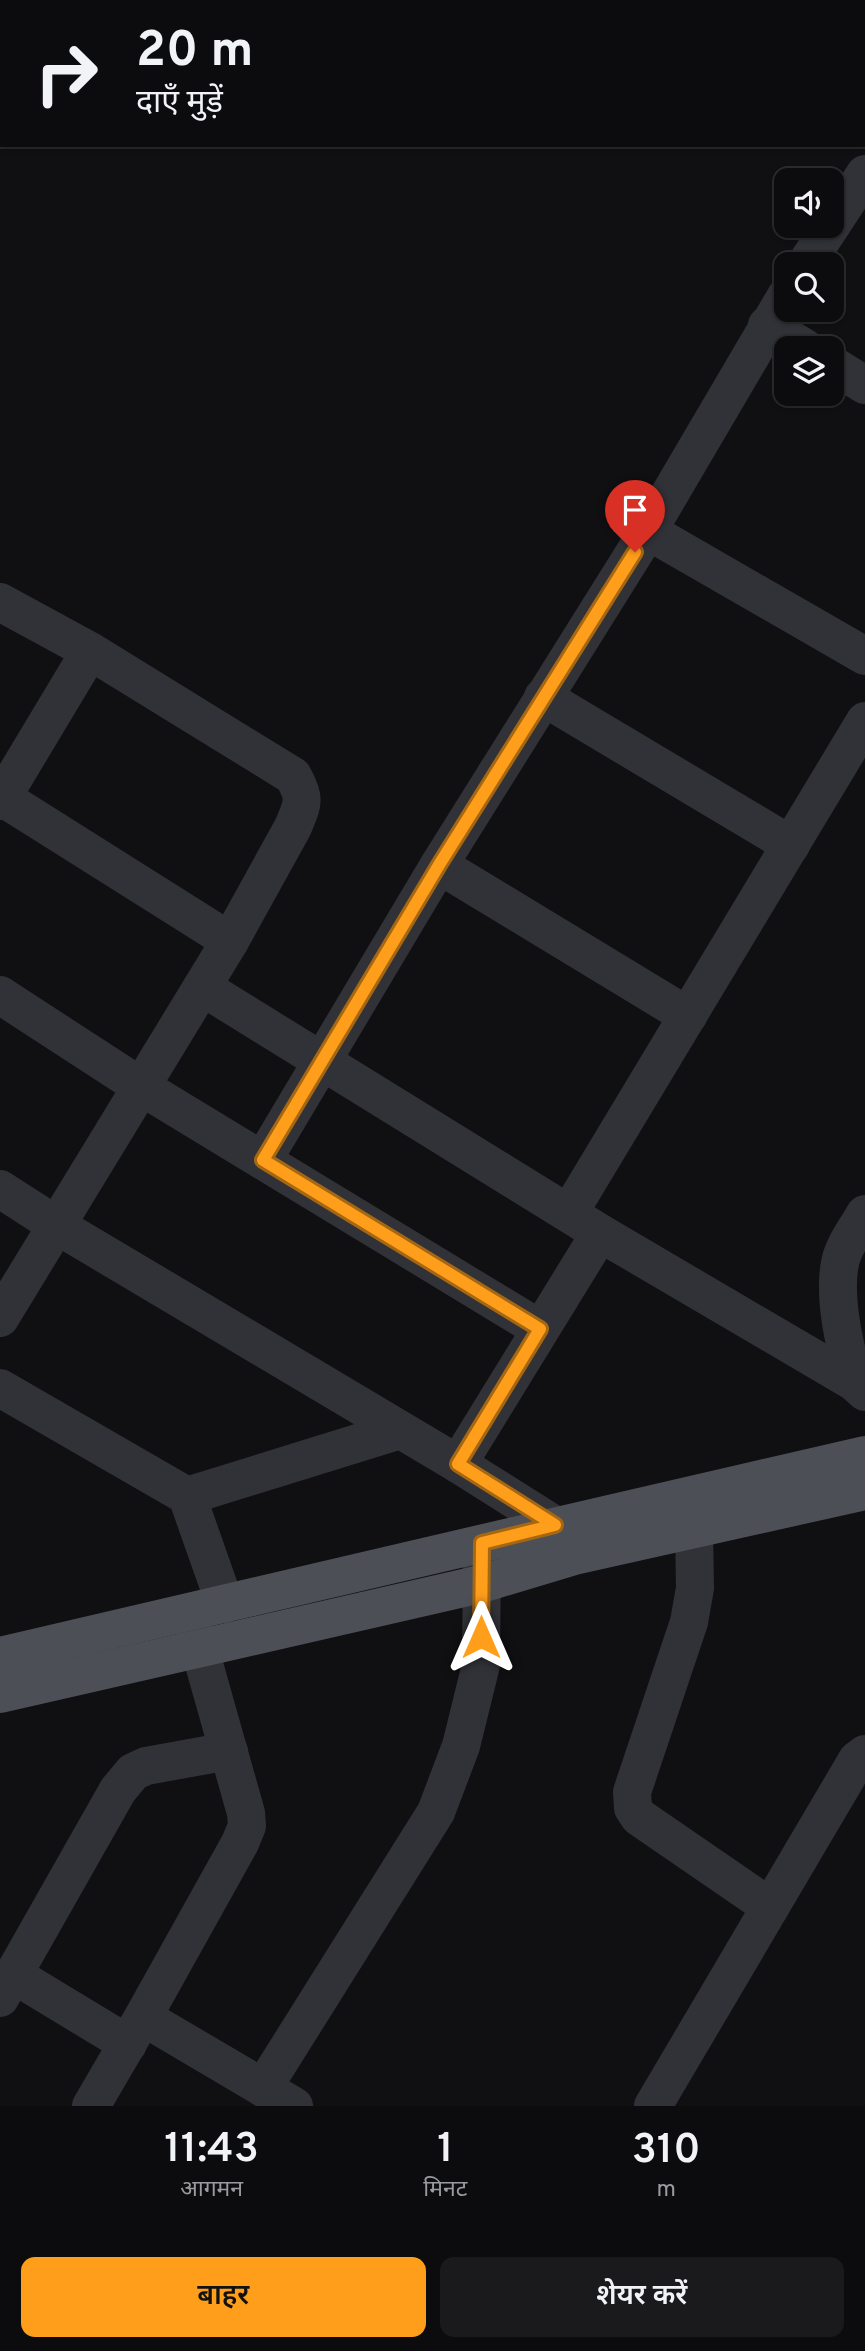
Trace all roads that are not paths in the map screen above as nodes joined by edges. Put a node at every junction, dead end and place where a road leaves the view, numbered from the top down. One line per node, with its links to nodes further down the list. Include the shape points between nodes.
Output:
1 (865, 174): 2 (street)
2 (814, 252)
3 (774, 314): 8 (street)
4 (785, 322): 5 (street)
5 (796, 336)
6 (844, 372): 7 (street)
7 (865, 385)
8 (648, 531): 11 (street); 12 (street)
9 (0, 602): 10 (street)
10 (90, 651): 14 (street); 17 (street, via 293,776 302,793 293,827)
11 (865, 656)
12 (543, 697): 15 (street); 16 (street)
13 (865, 721): 15 (street)
14 (1, 798): 17 (street)
15 (791, 845): 20 (street)
16 (439, 865): 20 (street); 21 (street)
17 (230, 941): 18 (street)
18 (202, 987): 21 (street); 22 (street)
19 (0, 995): 22 (street)
20 (688, 1016): 25 (street)
21 (321, 1062): 23 (street); 25 (street)
22 (140, 1086): 23 (street); 27 (street)
23 (263, 1160): 30 (street)
24 (0, 1189): 27 (street)
25 (569, 1213): 28 (street)
26 (865, 1214): 31 (street, via 840,1261 842,1334)
27 (56, 1225): 29 (street); 33 (street)
28 (600, 1233): 30 (street); 31 (street)
29 (0, 1318)
30 (540, 1329): 35 (street)
31 (860, 1387)
32 (0, 1388): 37 (street)
33 (400, 1430): 35 (street); 37 (street)
34 (865, 1455): 38 (main road)
35 (458, 1464): 38 (street)
36 (865, 1491): 39 (main road)
37 (187, 1496): 42 (street)
38 (555, 1525): 40 (main road)
39 (694, 1530): 41 (main road, via 574,1556); 47 (street, via 695,1588 689,1622 632,1792 634,1808 639,1816)
40 (482, 1543): 41 (street); 42 (main road)
41 (481, 1584): 42 (main road); 50 (street, via 481,1665 461,1746 436,1812)
42 (204, 1621): 43 (main road); 44 (main road); 45 (street)
43 (0, 1656)
44 (0, 1694)
45 (229, 1751): 48 (street, via 133,1772 118,1790); 49 (street, via 247,1826)
46 (865, 1754): 47 (street, via 857,1760)
47 (770, 1907): 52 (street)
48 (7, 1986): 49 (street)
49 (135, 2030): 50 (street); 51 (street)
50 (282, 2101)
51 (91, 2106)
52 (653, 2106)

